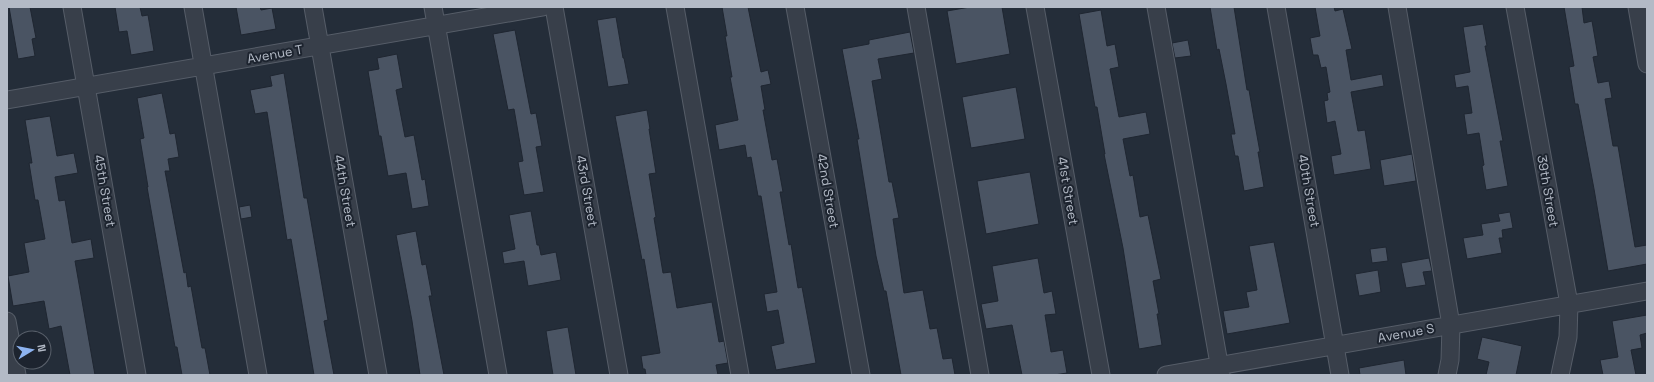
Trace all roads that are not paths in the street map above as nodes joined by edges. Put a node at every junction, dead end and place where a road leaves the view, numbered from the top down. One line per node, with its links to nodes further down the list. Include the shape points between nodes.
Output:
1 (72, 7): 20 (street, 45th Street)
2 (194, 7): 19 (street)
3 (313, 7): 17 (street, 44th Street)
4 (433, 7): 16 (street)
5 (543, 7): 16 (street, Avenue T)
6 (554, 7): 33 (street, 43rd Street)
7 (675, 7): 34 (street)
8 (795, 7): 35 (street, 42nd Street)
9 (916, 7): 36 (street)
10 (1035, 7): 37 (street, 41st Street)
11 (1156, 7): 27 (street)
12 (1276, 7): 26 (street, 40th Street)
13 (1397, 7): 25 (street)
14 (1516, 7): 23 (street, 39th Street)
15 (1637, 7): 18 (street)
16 (436, 26): 17 (street, Avenue T); 32 (street)
17 (320, 46): 19 (street, Avenue T); 31 (street, 44th Street)
18 (1647, 64)
19 (204, 66): 20 (street, Avenue T); 30 (street)
20 (86, 86): 21 (street, Avenue T); 29 (street, 45th Street)
21 (7, 100)
22 (1647, 291): 23 (street, Avenue S)
23 (1569, 304): 25 (street, Avenue S); 41 (street, 39th Street, via 1568,337)
24 (7, 322): 28 (street)
25 (1451, 325): 26 (street, Avenue S); 40 (street)
26 (1336, 345): 27 (street, Avenue S); 39 (street, 40th Street)
27 (1220, 370): 38 (street, Avenue S)
28 (17, 375)
29 (137, 375)
30 (258, 375)
31 (378, 375)
32 (498, 375)
33 (620, 375)
34 (740, 375)
35 (861, 375)
36 (980, 375)
37 (1101, 375)
38 (1166, 375)
39 (1340, 375)
40 (1447, 375)
41 (1560, 375)

